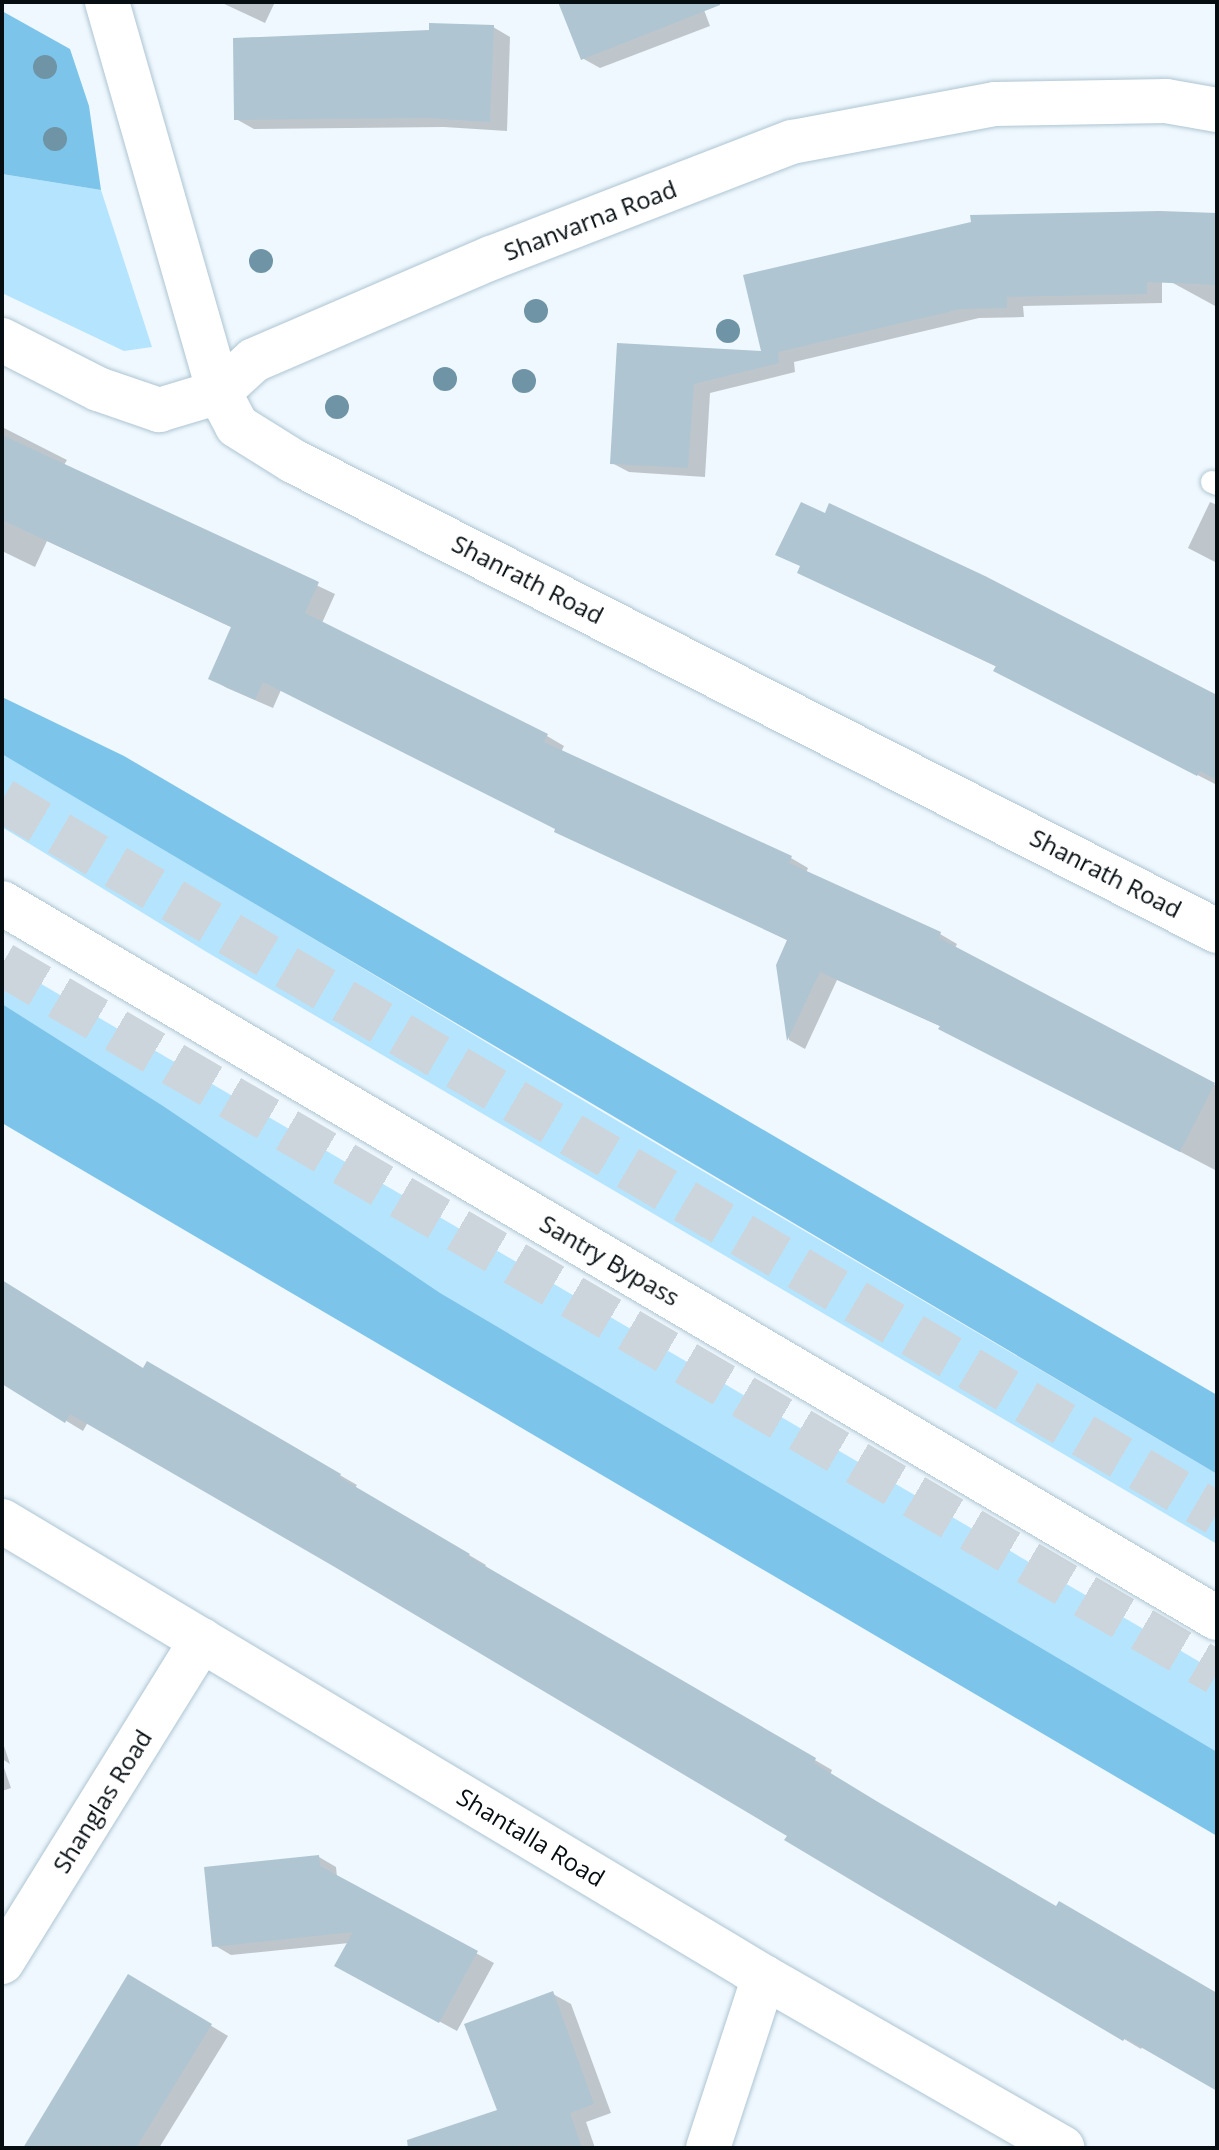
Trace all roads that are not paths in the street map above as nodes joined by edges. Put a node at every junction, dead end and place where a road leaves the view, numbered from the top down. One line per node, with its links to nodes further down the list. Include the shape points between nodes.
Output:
1 (107, 2): 4 (street, Shanrath Road)
2 (1217, 110): 4 (street, Shanvarna Road, via 1166,101 995,104 792,142 491,258 254,360)
3 (2, 340): 4 (street, Shanvarna Road, via 98,389 159,410)
4 (219, 392): 6 (street, Shanrath Road, via 237,426 293,461)
5 (2, 903): 8 (street, Santry Bypass)
6 (1217, 931)
7 (2, 1521): 9 (street, Shantalla Road)
8 (1217, 1618)
9 (202, 1640): 10 (street, Shanglas Road); 11 (street, Shantalla Road)
10 (2, 1962)
11 (764, 1977): 12 (street); 13 (street, Shantalla Road)
12 (708, 2148)
13 (1063, 2148)

